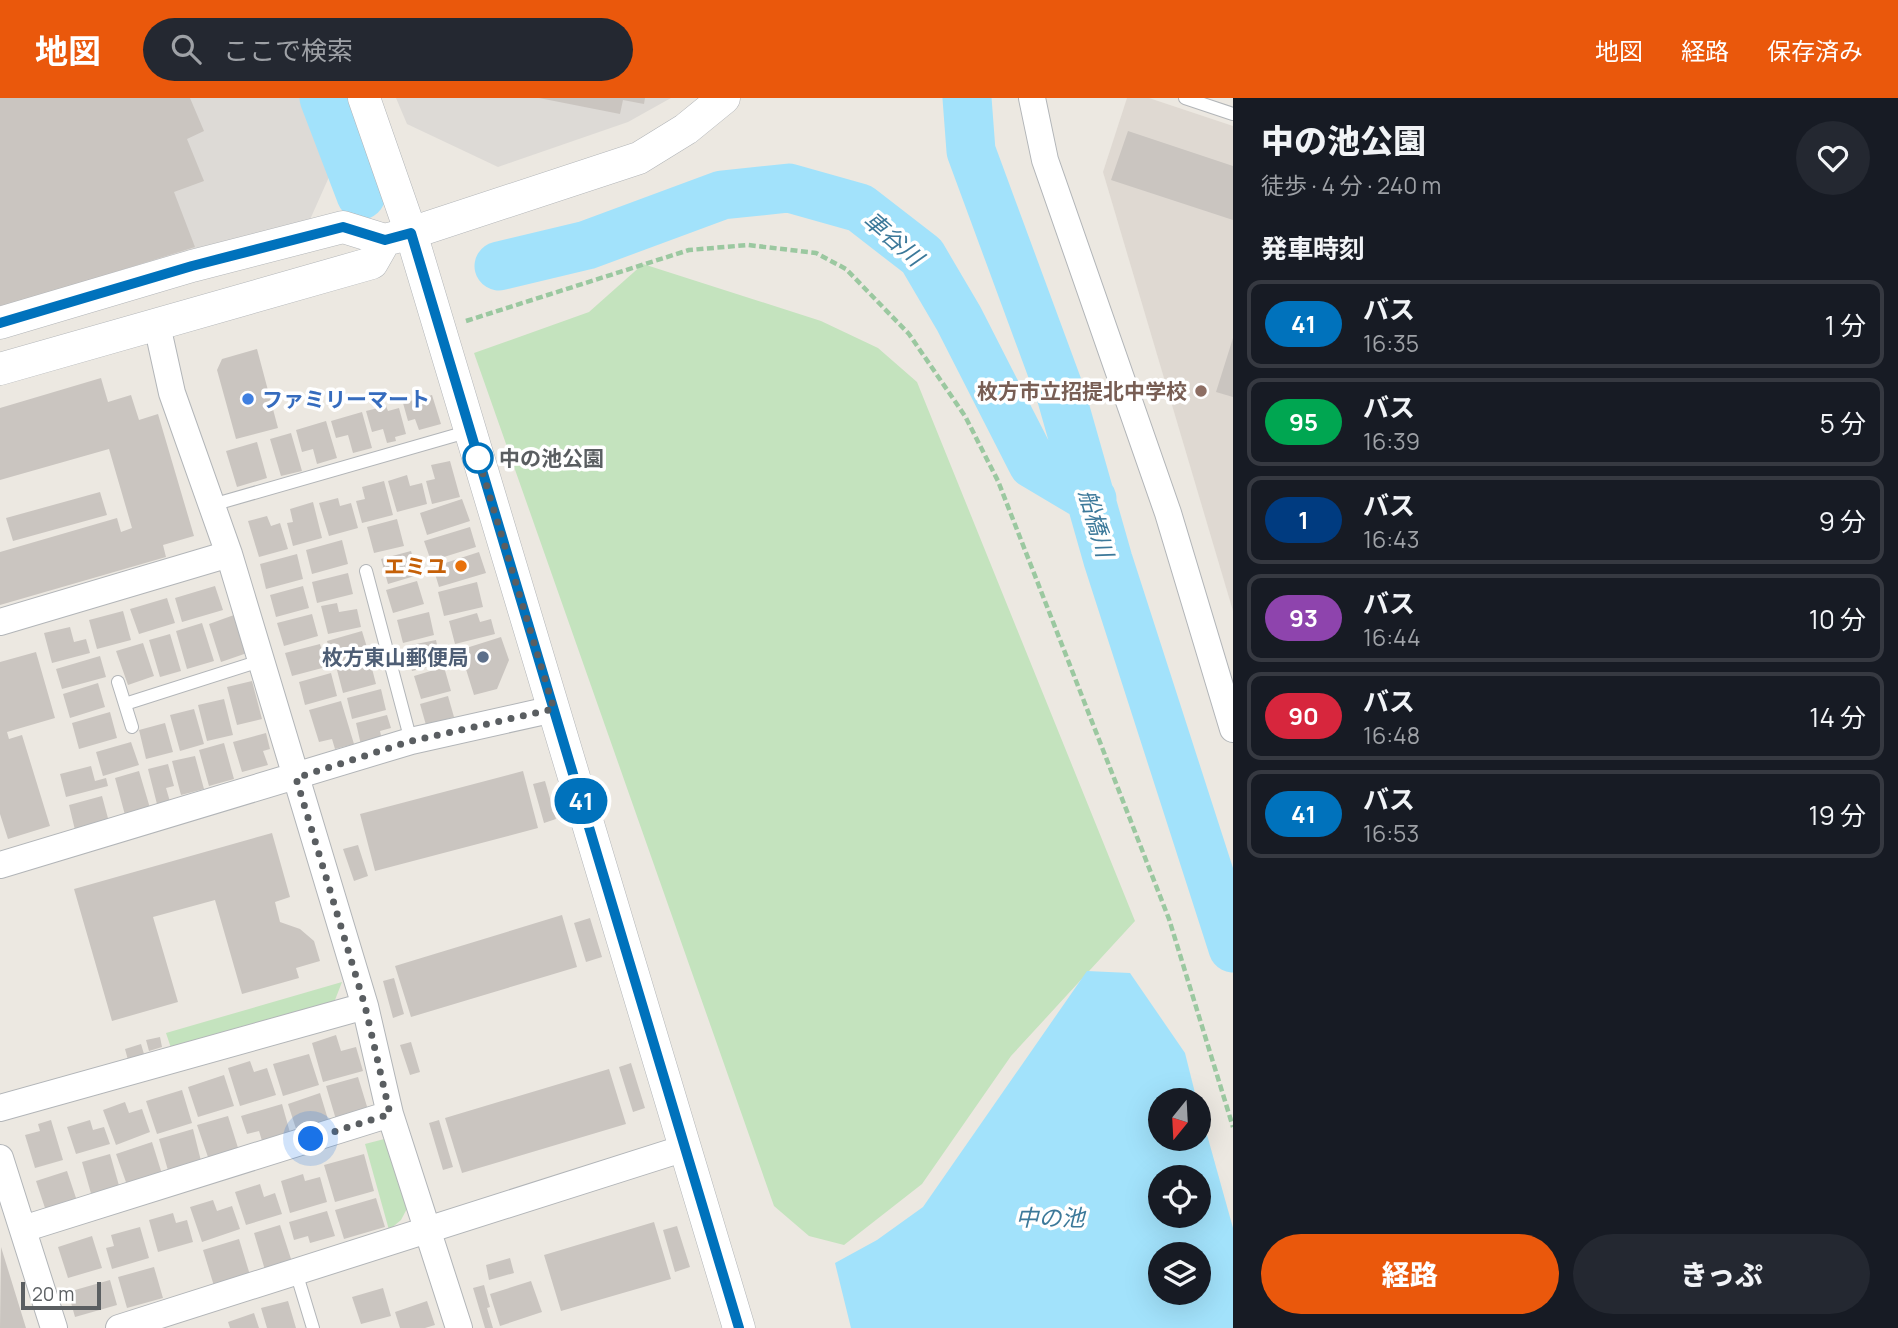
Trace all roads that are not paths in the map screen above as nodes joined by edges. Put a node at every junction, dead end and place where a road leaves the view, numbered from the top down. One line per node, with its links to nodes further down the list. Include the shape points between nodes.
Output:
1 (364, 98): 6 (street)
2 (724, 98): 6 (street, via 639,158)
3 (1032, 98): 20 (street, via 1045,160 1167,513)
4 (1185, 98): 5 (lane)
5 (1233, 114)
6 (398, 236): 7 (street, via 343,227); 8 (street, via 372,263); 10 (street)
7 (0, 323)
8 (157, 325): 9 (street); 11 (street, via 172,393)
9 (0, 369)
10 (470, 431): 11 (lane); 18 (street)
11 (212, 505): 12 (street)
12 (229, 554): 14 (street); 15 (street)
13 (366, 571): 21 (lane)
14 (0, 622)
15 (260, 661): 17 (lane); 22 (street)
16 (118, 682): 17 (lane)
17 (125, 704): 19 (lane)
18 (554, 709): 21 (street); 27 (street)
19 (132, 727)
20 (1233, 729)
21 (411, 741): 22 (street)
22 (296, 778): 23 (street); 24 (street)
23 (0, 865)
24 (365, 1006): 25 (street); 26 (street)
25 (0, 1108)
26 (390, 1114): 29 (street); 30 (street)
27 (685, 1148): 30 (street); 37 (street)
28 (0, 1158): 29 (street)
29 (23, 1229): 33 (street)
30 (428, 1230): 31 (street); 36 (street)
31 (296, 1272): 32 (street); 35 (lane)
32 (171, 1320): 34 (street)
33 (54, 1328)
34 (119, 1328)
35 (313, 1328)
36 (459, 1328)
37 (739, 1328)

